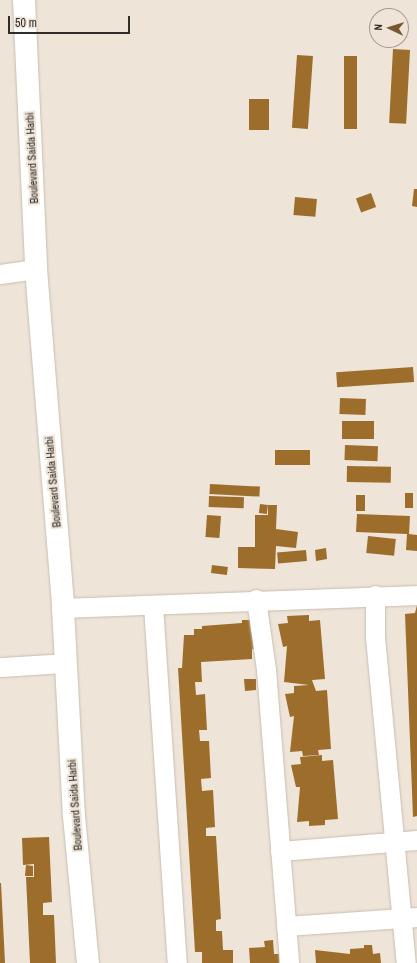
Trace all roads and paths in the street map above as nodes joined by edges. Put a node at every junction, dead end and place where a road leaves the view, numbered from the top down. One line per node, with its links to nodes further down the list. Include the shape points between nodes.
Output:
1 (24, 0): 2 (street, Boulevard Saida Harbi)
2 (36, 269): 3 (street); 8 (street, Boulevard Saida Harbi)
3 (0, 274)
4 (417, 595): 5 (street)
5 (375, 596): 6 (street); 12 (street, via 375,637)
6 (256, 599): 7 (street); 13 (street, via 266,669)
7 (153, 604): 8 (street); 17 (street)
8 (63, 608): 9 (street, Boulevard Saida Harbi)
9 (66, 663): 10 (street); 16 (street, Boulevard Saida Harbi, via 74,816)
10 (0, 667)
11 (417, 840): 12 (street)
12 (394, 842): 13 (street); 14 (street)
13 (280, 851): 15 (street)
14 (409, 918): 15 (street); 19 (street)
15 (286, 926): 18 (street)
16 (88, 963)
17 (178, 963)
18 (289, 963)
19 (406, 963)

